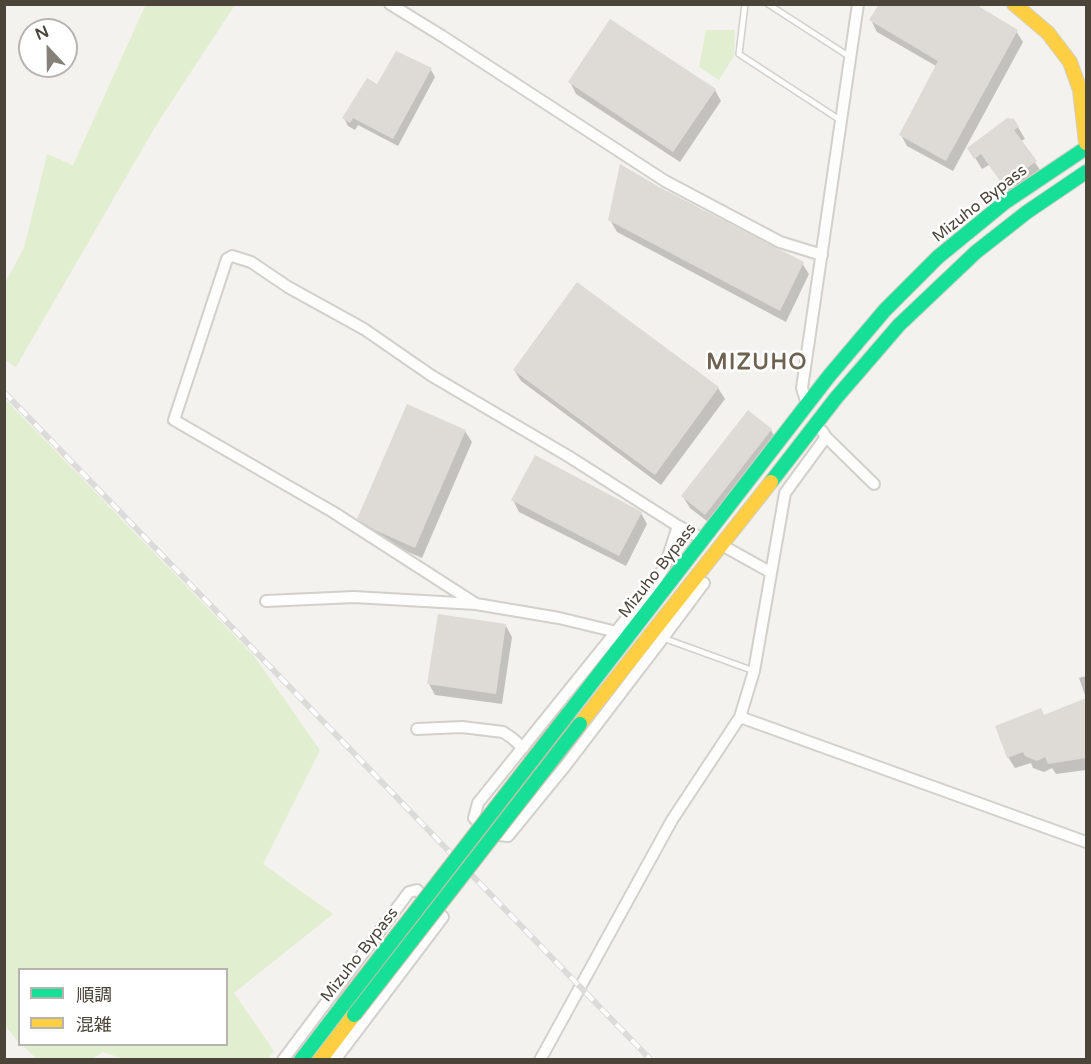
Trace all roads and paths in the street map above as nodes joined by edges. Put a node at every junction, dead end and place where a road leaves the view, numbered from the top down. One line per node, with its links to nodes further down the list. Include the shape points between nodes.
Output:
1 (390, 4): 11 (street, via 665,181 780,242)
2 (745, 4): 7 (lane, via 739,54)
3 (768, 4): 6 (lane)
4 (858, 4): 6 (street)
5 (1014, 4): 8 (main road, via 1048,33 1070,62 1080,90)
6 (851, 57): 7 (street)
7 (842, 121): 11 (street)
8 (1086, 143)
9 (1086, 148): 12 (main road, Mizuho Bypass, via 1023,188 938,258 885,310)
10 (1086, 172): 13 (main road, Mizuho Bypass, via 1026,212 938,285)
11 (822, 255): 12 (street, via 802,388)
12 (807, 405): 13 (street); 18 (main road, Mizuho Bypass)
13 (817, 423): 14 (street); 17 (main road, Mizuho Bypass)
14 (826, 437): 15 (street); 20 (street, via 784,493)
15 (874, 484)
16 (678, 526): 18 (street); 22 (street, via 251,262 232,256 227,259 174,420 333,512); 23 (street, via 665,566)
17 (732, 533): 19 (street); 32 (main road, Mizuho Bypass, bridge)
18 (703, 538): 31 (main road, Mizuho Bypass, bridge)
19 (727, 548): 20 (street); 24 (street)
20 (770, 572): 25 (street)
21 (266, 602): 22 (street, via 354,597)
22 (476, 604): 23 (street)
23 (617, 632): 28 (street)
24 (663, 638): 25 (lane); 28 (street, via 508,836 490,834 474,818 478,803)
25 (754, 671): 26 (street)
26 (740, 717): 29 (street); 34 (street, via 672,820)
27 (417, 729): 28 (street, via 462,727 503,732)
28 (523, 748)
29 (1086, 842)
30 (283, 1059): 33 (street, via 409,892 417,890 443,917)
31 (301, 1059)
32 (320, 1059)
33 (335, 1059)
34 (540, 1059)

